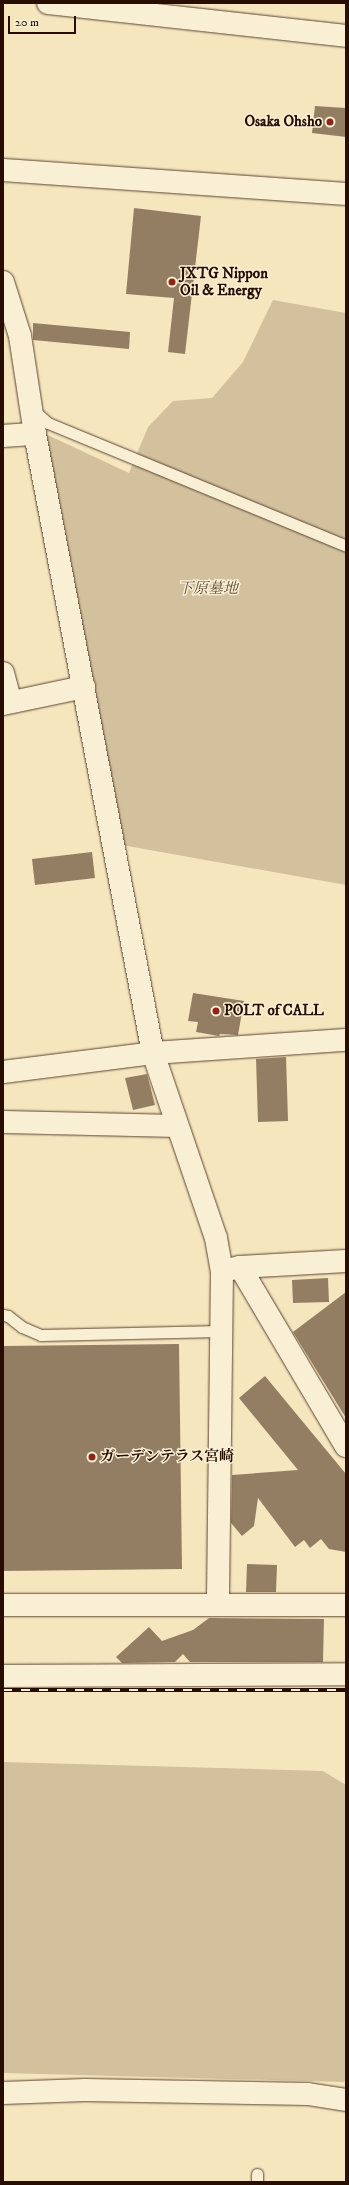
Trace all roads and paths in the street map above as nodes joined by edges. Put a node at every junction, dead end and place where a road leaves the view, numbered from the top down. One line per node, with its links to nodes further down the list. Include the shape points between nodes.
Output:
1 (48, 3): 2 (street)
2 (346, 36)
3 (3, 170): 4 (street)
4 (346, 194)
5 (3, 282): 6 (street, via 20,336)
6 (31, 409): 7 (street); 9 (lane, via 48,423)
7 (35, 434): 8 (street); 11 (street)
8 (3, 436)
9 (346, 546)
10 (3, 673): 12 (street)
11 (84, 687): 12 (street); 14 (street)
12 (7, 703)
13 (346, 1040): 14 (street)
14 (154, 1053): 15 (street); 17 (street)
15 (3, 1072)
16 (3, 1122): 17 (street)
17 (177, 1126): 19 (street, via 216,1238)
18 (346, 1261): 19 (street)
19 (231, 1269): 21 (street); 22 (street)
20 (3, 1315): 21 (lane, via 22,1327 42,1335)
21 (221, 1331): 24 (street)
22 (345, 1444)
23 (3, 1605): 24 (street)
24 (218, 1605): 25 (street)
25 (346, 1605)
26 (346, 1674): 27 (street)
27 (3, 1676)
28 (3, 2092): 29 (street, via 85,2090 300,2093)
29 (346, 2100)

